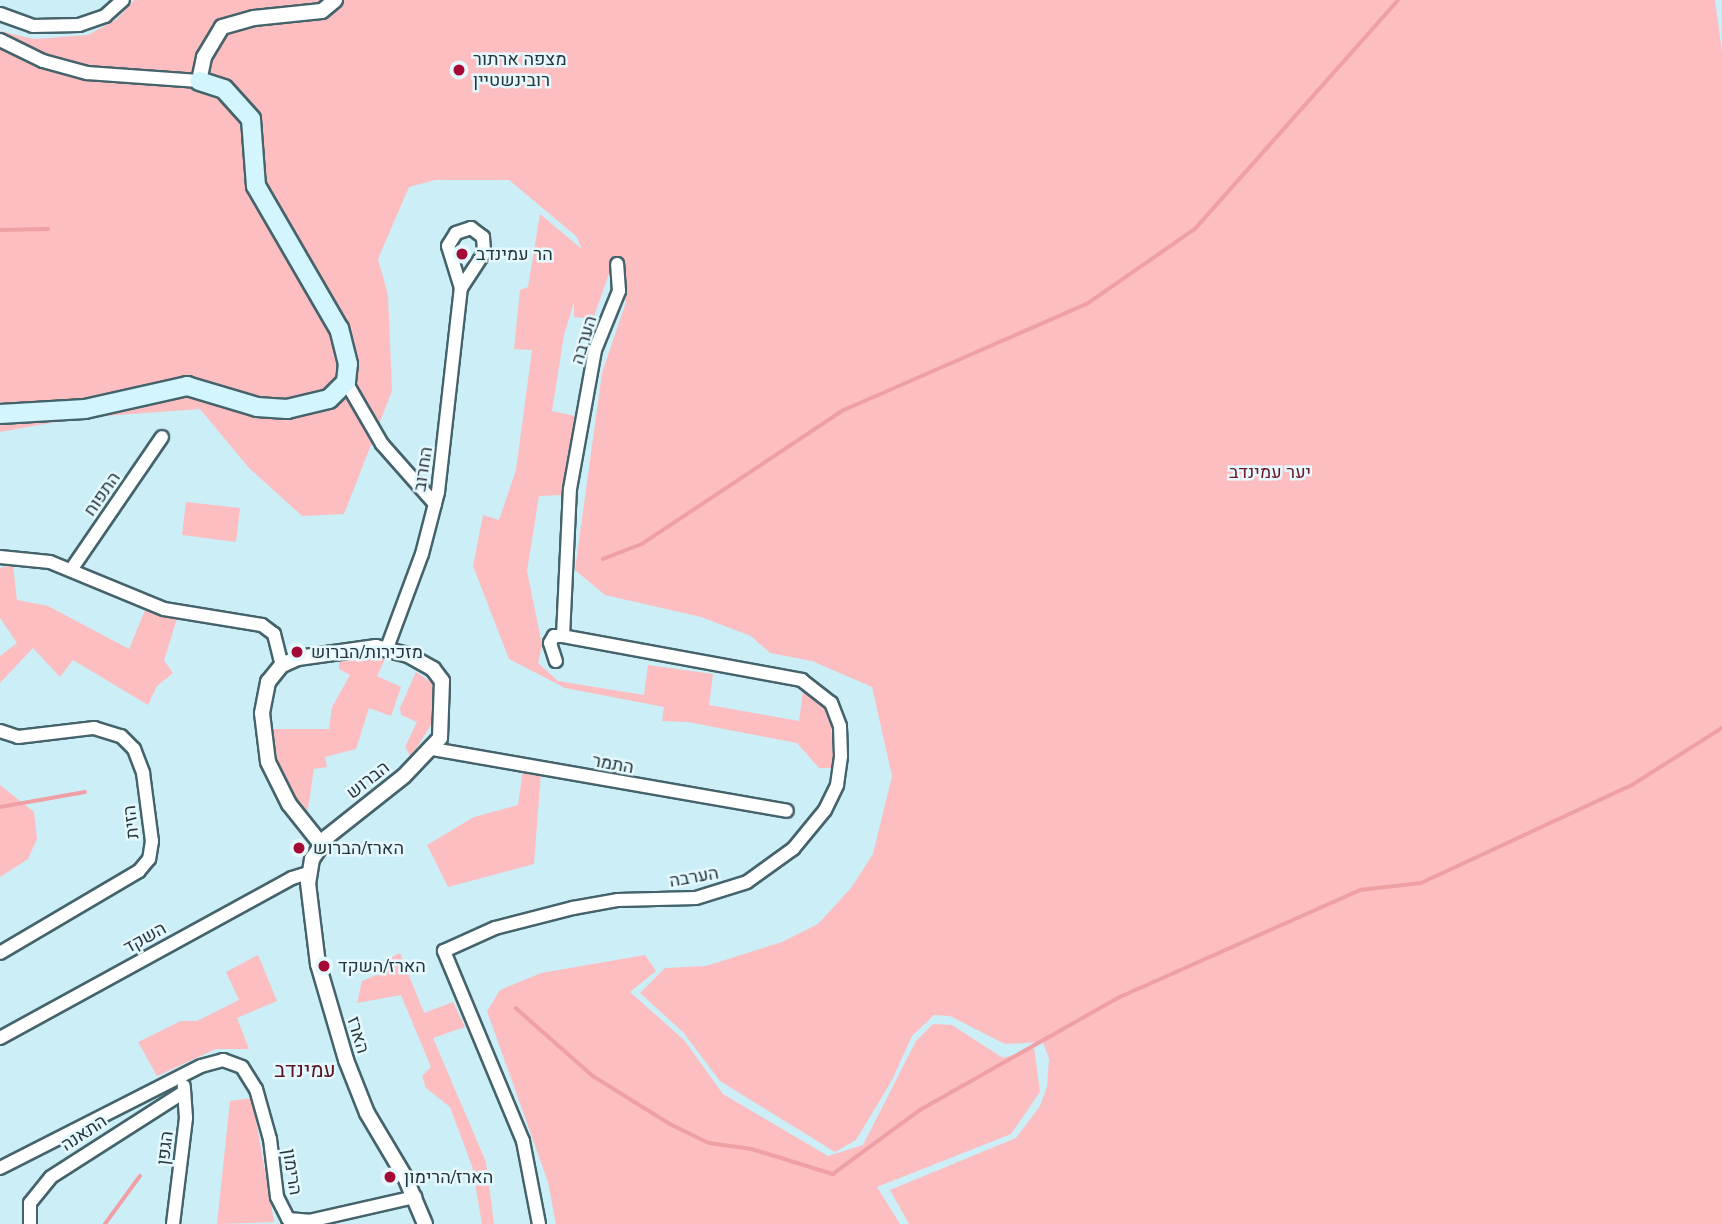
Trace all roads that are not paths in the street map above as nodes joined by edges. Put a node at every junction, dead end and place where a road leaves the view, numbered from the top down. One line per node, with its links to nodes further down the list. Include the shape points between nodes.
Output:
1 (122, 0): 3 (street, via 104,16 79,25 33,26)
2 (335, 0): 5 (street, via 322,11 254,18 222,27 204,57)
3 (0, 14)
4 (0, 40): 5 (street, via 43,61 86,73)
5 (199, 81): 8 (main road, via 225,89 251,119 256,186 339,329 348,363)
6 (617, 264): 14 (street, הערבה, via 619,291 596,350 570,489)
7 (461, 288): 11 (street, החרוב)
8 (346, 382): 9 (main road, via 329,399 287,409 257,407 187,386 85,409); 11 (street, via 382,444)
9 (0, 414)
10 (162, 438): 13 (street, התפוח)
11 (435, 504): 15 (street, החרוב)
12 (0, 557): 13 (street, via 39,559)
13 (71, 570): 17 (street, via 164,609 268,627)
14 (563, 636): 16 (street, הערבה, via 554,636 550,643); 32 (street, הערבה, via 802,680 831,703 840,726 841,756 837,785 825,810 793,849 747,882 696,898 618,900 573,908 495,928 444,951 523,1141)
15 (387, 648): 17 (street, via 300,657); 19 (street, via 433,670 442,681 443,727)
16 (556, 661)
17 (282, 665): 21 (street, via 264,695 264,747 280,791)
18 (0, 731): 23 (street, הזית, via 18,737 94,728 121,736 134,749 144,773 152,841 149,859 139,871)
19 (433, 749): 20 (street, התמר); 21 (street, הברוש)
20 (787, 811)
21 (321, 844): 22 (street)
22 (308, 873): 24 (street, השקד, via 292,877); 28 (street, הארז, via 318,964 346,1060 370,1120)
23 (0, 953)
24 (0, 1038)
25 (183, 1076): 26 (street, הגפן); 27 (street); 28 (street, הרימון, via 223,1060 234,1062 250,1076 266,1122 277,1197 288,1219 309,1221)
26 (184, 1092): 29 (street, התאנה, via 51,1177 30,1203); 30 (street, הגפן, via 186,1118)
27 (0, 1168)
28 (415, 1197): 31 (street, הארז)
29 (30, 1224)
30 (173, 1224)
31 (425, 1224)
32 (539, 1224)

